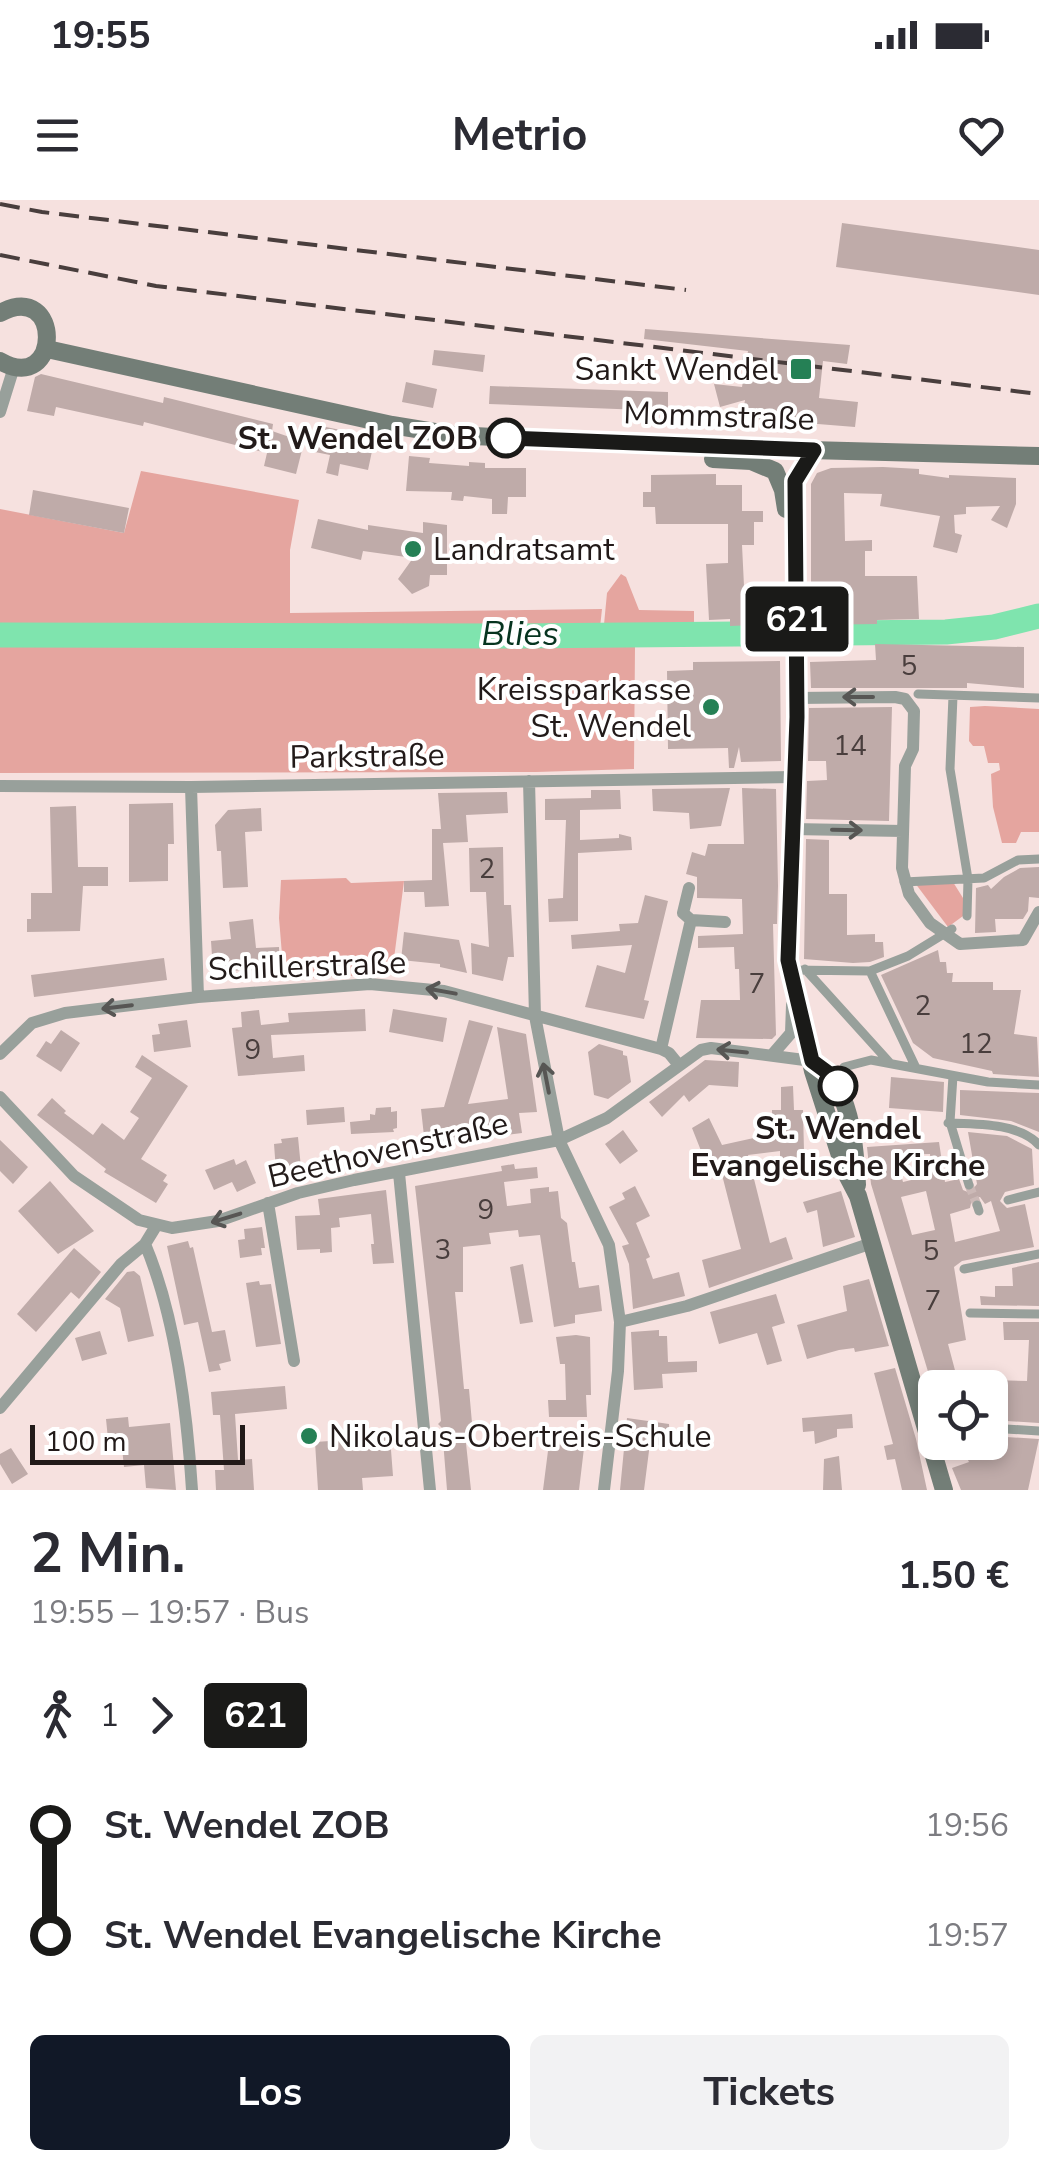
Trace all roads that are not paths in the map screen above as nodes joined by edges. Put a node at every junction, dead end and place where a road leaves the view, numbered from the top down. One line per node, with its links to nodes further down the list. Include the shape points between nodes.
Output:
1 (0, 313): 2 (main road, via 34,311 47,327)
2 (46, 349): 3 (main road, via 33,363); 5 (main road, Mommstraße, via 453,436)
3 (7, 364): 4 (street)
4 (0, 412)
5 (627, 443): 6 (main road, Mommstraße); 8 (main road, via 751,461 775,471)
6 (814, 450): 7 (main road, Mommstraße); 8 (main road, via 795,481)
7 (1039, 456)
8 (796, 568): 11 (main road)
9 (918, 694): 10 (street)
10 (953, 696): 12 (street); 20 (street, via 950,768)
11 (796, 698): 13 (main road); 18 (street, one-way to 11, via 914,711 894,697)
12 (1039, 698)
13 (794, 777): 14 (street, Parkstraße); 17 (main road)
14 (529, 781): 16 (street, Parkstraße); 31 (street)
15 (0, 786): 16 (street, Parkstraße)
16 (191, 787): 30 (street)
17 (792, 829): 18 (street, one-way to 18); 28 (main road)
18 (903, 830): 21 (street)
19 (1039, 860): 20 (street, via 1018,860)
20 (968, 879): 21 (street); 24 (street)
21 (904, 882): 27 (street, via 914,903)
22 (689, 888): 25 (street, via 684,913)
23 (1039, 912): 27 (street, via 1023,940 960,944)
24 (967, 916)
25 (691, 920): 26 (street); 32 (street)
26 (725, 922)
27 (948, 932): 29 (street)
28 (794, 966): 29 (street); 34 (street, via 791,1033); 35 (main road); 36 (street)
29 (870, 971): 39 (street)
30 (198, 998): 31 (street, Schillerstraße, one-way to 30, via 444,991 370,984); 33 (street, Schillerstraße, one-way to 33, via 44,1017)
31 (535, 1016): 32 (street, Schillerstraße); 44 (street, one-way to 31)
32 (661, 1049): 37 (street, Schillerstraße)
33 (0, 1054)
34 (772, 1055): 35 (street, Beethovenstraße); 37 (street, Beethovenstraße, one-way to 37, via 711,1048)
35 (812, 1061): 52 (main road, via 838,1086)
36 (890, 1063): 38 (street); 39 (street)
37 (678, 1064): 44 (street, Beethovenstraße, via 607,1118)
38 (844, 1068)
39 (916, 1068): 40 (street)
40 (953, 1076): 41 (street); 43 (street)
41 (1039, 1085)
42 (0, 1097): 51 (street, via 74,1176)
43 (948, 1122): 45 (street, via 1026,1132); 47 (street)
44 (558, 1140): 46 (street, Beethovenstraße); 58 (street, via 609,1245)
45 (1039, 1145)
46 (399, 1173): 50 (street, Beethovenstraße); 64 (street)
47 (969, 1185)
48 (1039, 1192): 49 (street)
49 (1008, 1200)
50 (268, 1203): 51 (street, Beethovenstraße, one-way to 51, via 218,1221); 59 (street)
51 (156, 1226): 53 (street)
52 (872, 1243): 58 (street); 66 (main road)
53 (145, 1244): 60 (street); 63 (street, via 182,1382)
54 (1039, 1254): 55 (street)
55 (964, 1269)
56 (970, 1313): 57 (street)
57 (1039, 1314)
58 (620, 1322): 65 (street)
59 (294, 1361)
60 (0, 1408)
61 (1008, 1429): 62 (street)
62 (1039, 1430)
63 (192, 1490)
64 (430, 1490)
65 (604, 1490)
66 (944, 1490)

